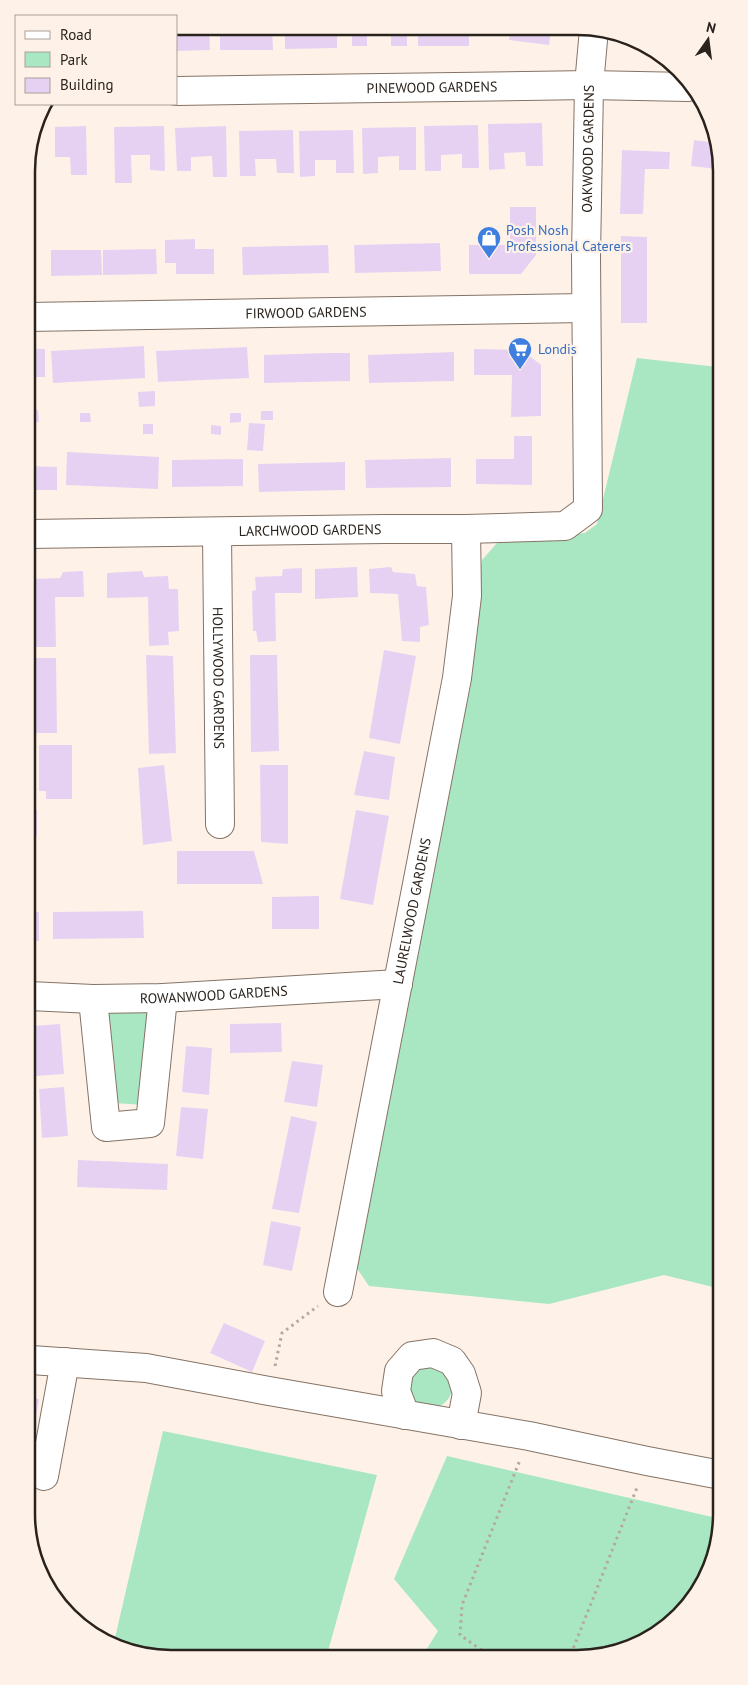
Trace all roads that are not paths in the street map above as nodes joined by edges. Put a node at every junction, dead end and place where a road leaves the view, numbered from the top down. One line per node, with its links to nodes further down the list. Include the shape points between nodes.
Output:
1 (593, 36): 2 (street, OAKWOOD GARDENS)
2 (589, 85): 3 (street, PINEWOOD GARDENS); 4 (street, PINEWOOD GARDENS); 5 (street, OAKWOOD GARDENS)
3 (684, 87)
4 (178, 91)
5 (585, 308): 6 (street, FIRWOOD GARDENS); 7 (street, OAKWOOD GARDENS)
6 (35, 318)
7 (588, 509): 8 (street, LARCHWOOD GARDENS, via 565,526)
8 (466, 529): 9 (street, LARCHWOOD GARDENS); 12 (street, LAURELWOOD GARDENS, via 467,596 457,678)
9 (218, 532): 10 (street, LARCHWOOD GARDENS); 11 (street, HOLLYWOOD GARDENS)
10 (35, 534)
11 (220, 824)
12 (398, 984): 15 (street, ROWANWOOD GARDENS); 16 (street, LAURELWOOD GARDENS)
13 (35, 996): 14 (street, ROWANWOOD GARDENS)
14 (93, 998): 15 (street, ROWANWOOD GARDENS); 15 (street, via 106,1127 150,1123)
15 (163, 998)
16 (338, 1292)
17 (35, 1360): 18 (street)
18 (65, 1362): 19 (street, via 146,1368); 22 (street)
19 (405, 1415): 20 (street); 20 (street, via 396,1391 398,1371 412,1356 433,1353 452,1361 461,1374 467,1393)
20 (461, 1424): 21 (street)
21 (713, 1473)
22 (44, 1476)

